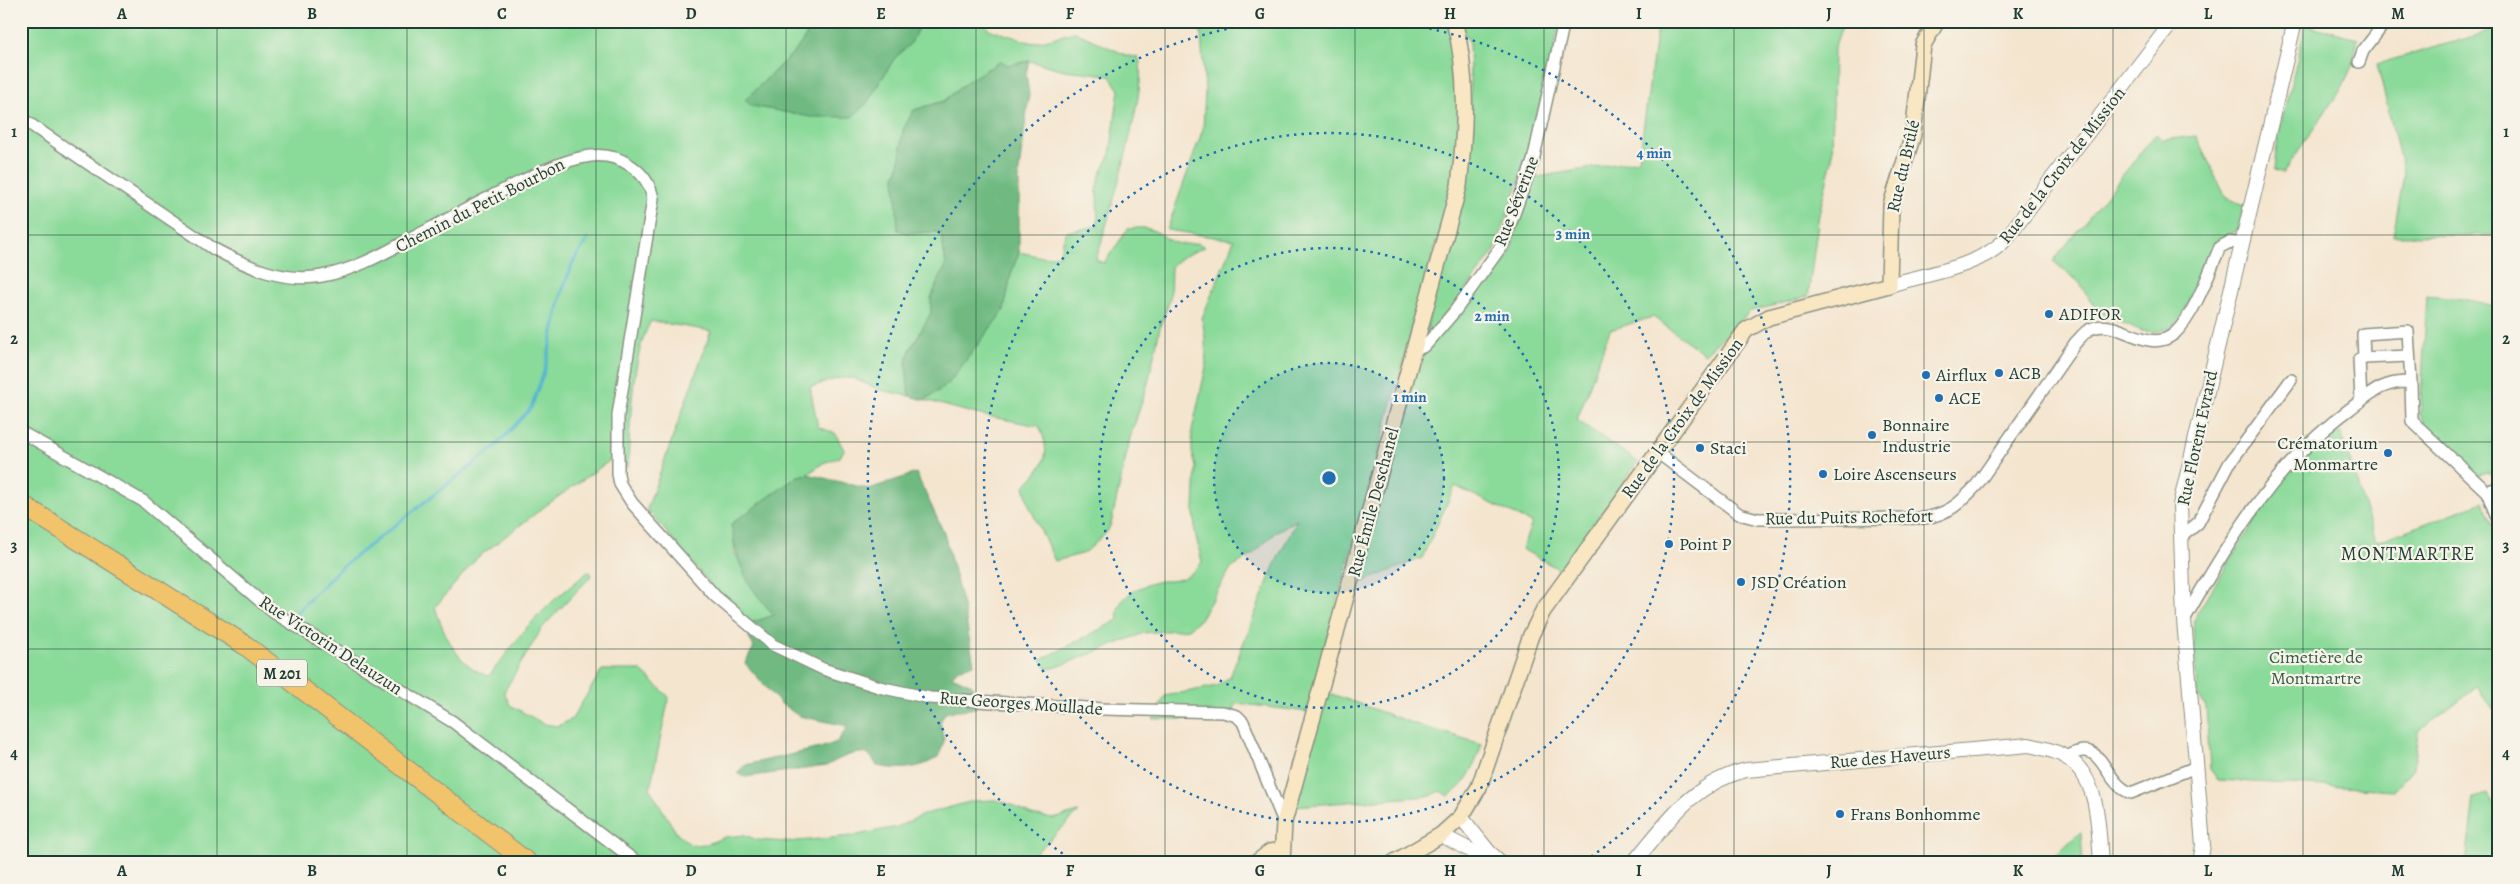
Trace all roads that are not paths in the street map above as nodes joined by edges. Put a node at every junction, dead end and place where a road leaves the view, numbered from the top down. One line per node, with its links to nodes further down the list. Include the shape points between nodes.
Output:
1 (1454, 21): 11 (main road, Rue Émile Deschanel, via 1460,41 1464,94 1459,186)
2 (1564, 21): 11 (street, Rue Séverine, via 1533,161 1503,244 1455,311 1425,346)
3 (1937, 21): 10 (main road, Rue du Brûlé, via 1923,45 1913,135 1891,205)
4 (2295, 21): 9 (street, Rue Florent Evrard)
5 (2386, 21): 7 (street, via 2363,51)
6 (2171, 22): 10 (street, Rue de la Croix de Mission, via 1994,252 1978,260)
7 (2359, 62)
8 (21, 118): 25 (street, Chemin du Petit Bourbon, via 214,249 244,265 281,278 321,277 371,260 495,194 571,160 593,156 615,158 634,166 651,189 652,199 618,415 618,474 620,484 632,503)
9 (2242, 244): 18 (street, Rue du Puits Rochefort, via 2230,242 2220,247 2185,322 2174,334 2160,341 2144,340 2106,326 2089,330 2076,342 1976,486 1944,514 1925,518 1758,519 1739,514); 24 (street, Rue Florent Evrard, via 2180,505)
10 (1889, 285): 18 (main road, Rue de la Croix de Mission, via 1768,317 1746,330)
11 (1413, 351): 30 (main road, Rue Émile Deschanel)
12 (2409, 356): 13 (street); 13 (street, via 2408,331 2363,334); 15 (street)
13 (2364, 358): 16 (street, via 2359,359)
14 (2291, 380): 24 (street, via 2230,464 2198,523)
15 (2411, 382): 16 (street, via 2386,384); 20 (street, via 2412,421)
16 (2360, 401): 26 (street, via 2332,421 2281,471 2256,504)
17 (21, 432): 35 (street, Rue Victorin Delauzun, via 143,500 272,612 453,722)
18 (1657, 452): 29 (main road, Rue de la Croix de Mission, via 1543,611 1531,635 1479,787)
19 (2499, 487): 20 (street)
20 (2487, 492): 23 (street)
21 (21, 504): 34 (highway, M 201, via 245,645)
22 (21, 513): 33 (highway, M 201, via 199,623 278,678)
23 (2499, 522)
24 (2181, 537): 26 (street, Rue Florent Evrard)
25 (715, 596): 30 (street, Rue Georges Moullade, via 773,645 824,669 879,687 930,698 1103,709 1223,712 1237,716 1243,722)
26 (2184, 620): 28 (street, Rue Florent Evrard)
27 (2067, 757): 28 (street, via 2078,750 2092,752 2120,790 2131,793); 40 (street, Rue des Haveurs, via 2029,745 1746,770 1724,776 1691,798); 41 (street, Rue des Haveurs, via 2086,778 2093,792)
28 (2196, 767): 42 (street, Rue Florent Evrard, via 2203,845)
29 (1461, 817): 31 (main road, Rue de la Croix de Mission); 39 (street)
30 (1284, 822): 32 (main road, Rue Émile Deschanel)
31 (1441, 835): 37 (main road, Rue de la Croix de Mission); 38 (street)
32 (1282, 856): 36 (main road, via 1270,852)
33 (512, 863)
34 (528, 863)
35 (638, 863)
36 (1256, 863)
37 (1394, 863)
38 (1494, 863)
39 (1501, 863)
40 (1633, 863)
41 (2101, 863)
42 (2200, 863)

